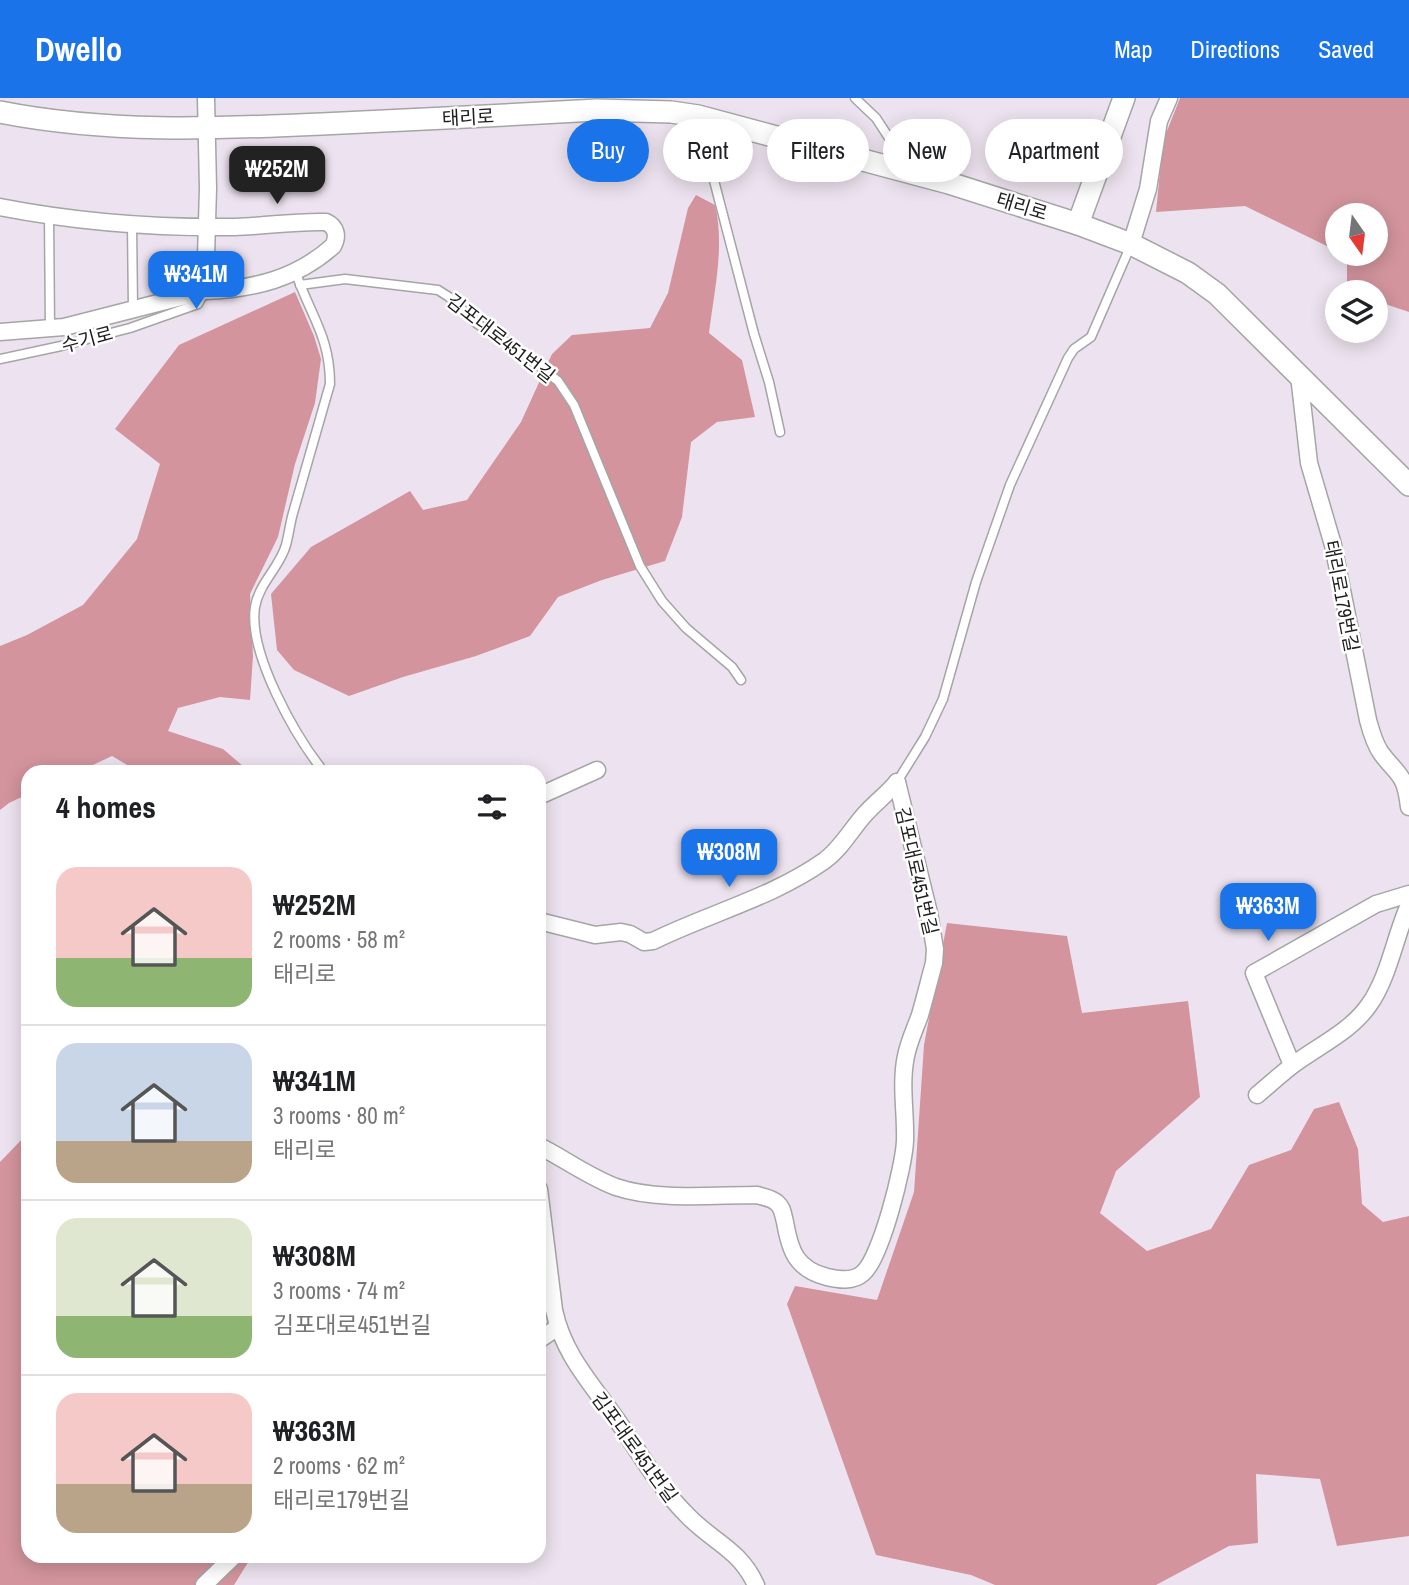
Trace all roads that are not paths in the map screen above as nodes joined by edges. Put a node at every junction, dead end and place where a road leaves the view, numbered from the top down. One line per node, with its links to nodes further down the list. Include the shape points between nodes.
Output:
1 (206, 98): 8 (street)
2 (855, 98): 7 (lane)
3 (1124, 98): 14 (street)
4 (1169, 98): 16 (street, via 1159,121 1143,211)
5 (0, 112): 8 (street, 태리로, via 102,127)
6 (698, 116): 8 (street, 태리로, via 597,110); 9 (street, 태리로); 24 (lane)
7 (883, 129)
8 (206, 130): 15 (street)
9 (883, 165)
10 (941, 182): 14 (street, 태리로)
11 (0, 207): 12 (street)
12 (48, 215): 13 (street); 20 (lane)
13 (132, 224): 15 (street); 19 (lane)
14 (1078, 224): 16 (street, 태리로)
15 (207, 227): 17 (street, via 331,224 336,234 333,246); 18 (street)
16 (1131, 244): 23 (street, 태리로, via 1188,273 1217,294); 29 (lane, via 1091,337 1068,358 1015,470 976,582 943,699)
17 (298, 279): 18 (street); 26 (lane, 김포대로451번길, via 345,279 438,290 558,381 574,405 639,566 686,628); 27 (lane, via 324,337 330,384 286,547 262,587 254,620 261,654 286,714)
18 (205, 291): 19 (street); 22 (lane, 수기로, via 198,304 165,317)
19 (133, 309): 20 (street)
20 (50, 328): 21 (street)
21 (0, 332)
22 (0, 359)
23 (1299, 375): 25 (street, 태리로); 31 (street, 태리로179번길, via 1309,463 1333,545 1368,720 1376,744 1405,782)
24 (780, 432)
25 (1409, 485)
26 (741, 680)
27 (319, 765)
28 (597, 770): 30 (street)
29 (897, 782): 34 (street, 김포대로451번길, via 823,862 763,897 653,941 621,932 595,935); 37 (street, 김포대로451번길, via 935,949 906,1056 905,1144 898,1179 878,1248 863,1273 842,1280 801,1264 789,1245 783,1212 770,1198 631,1191 600,1180)
30 (546, 793)
31 (1409, 807)
32 (1409, 894): 35 (street, via 1376,904 1254,973)
33 (1409, 905): 35 (street, via 1370,1003 1342,1031)
34 (546, 923)
35 (1292, 1065): 36 (street)
36 (1257, 1095)
37 (546, 1150)
38 (546, 1240): 39 (street, 김포대로451번길)
39 (558, 1327): 40 (street); 43 (street, 김포대로451번길, via 582,1374 655,1479 694,1523 743,1561)
40 (546, 1335)
41 (227, 1563): 42 (street)
42 (204, 1585)
43 (756, 1585)

